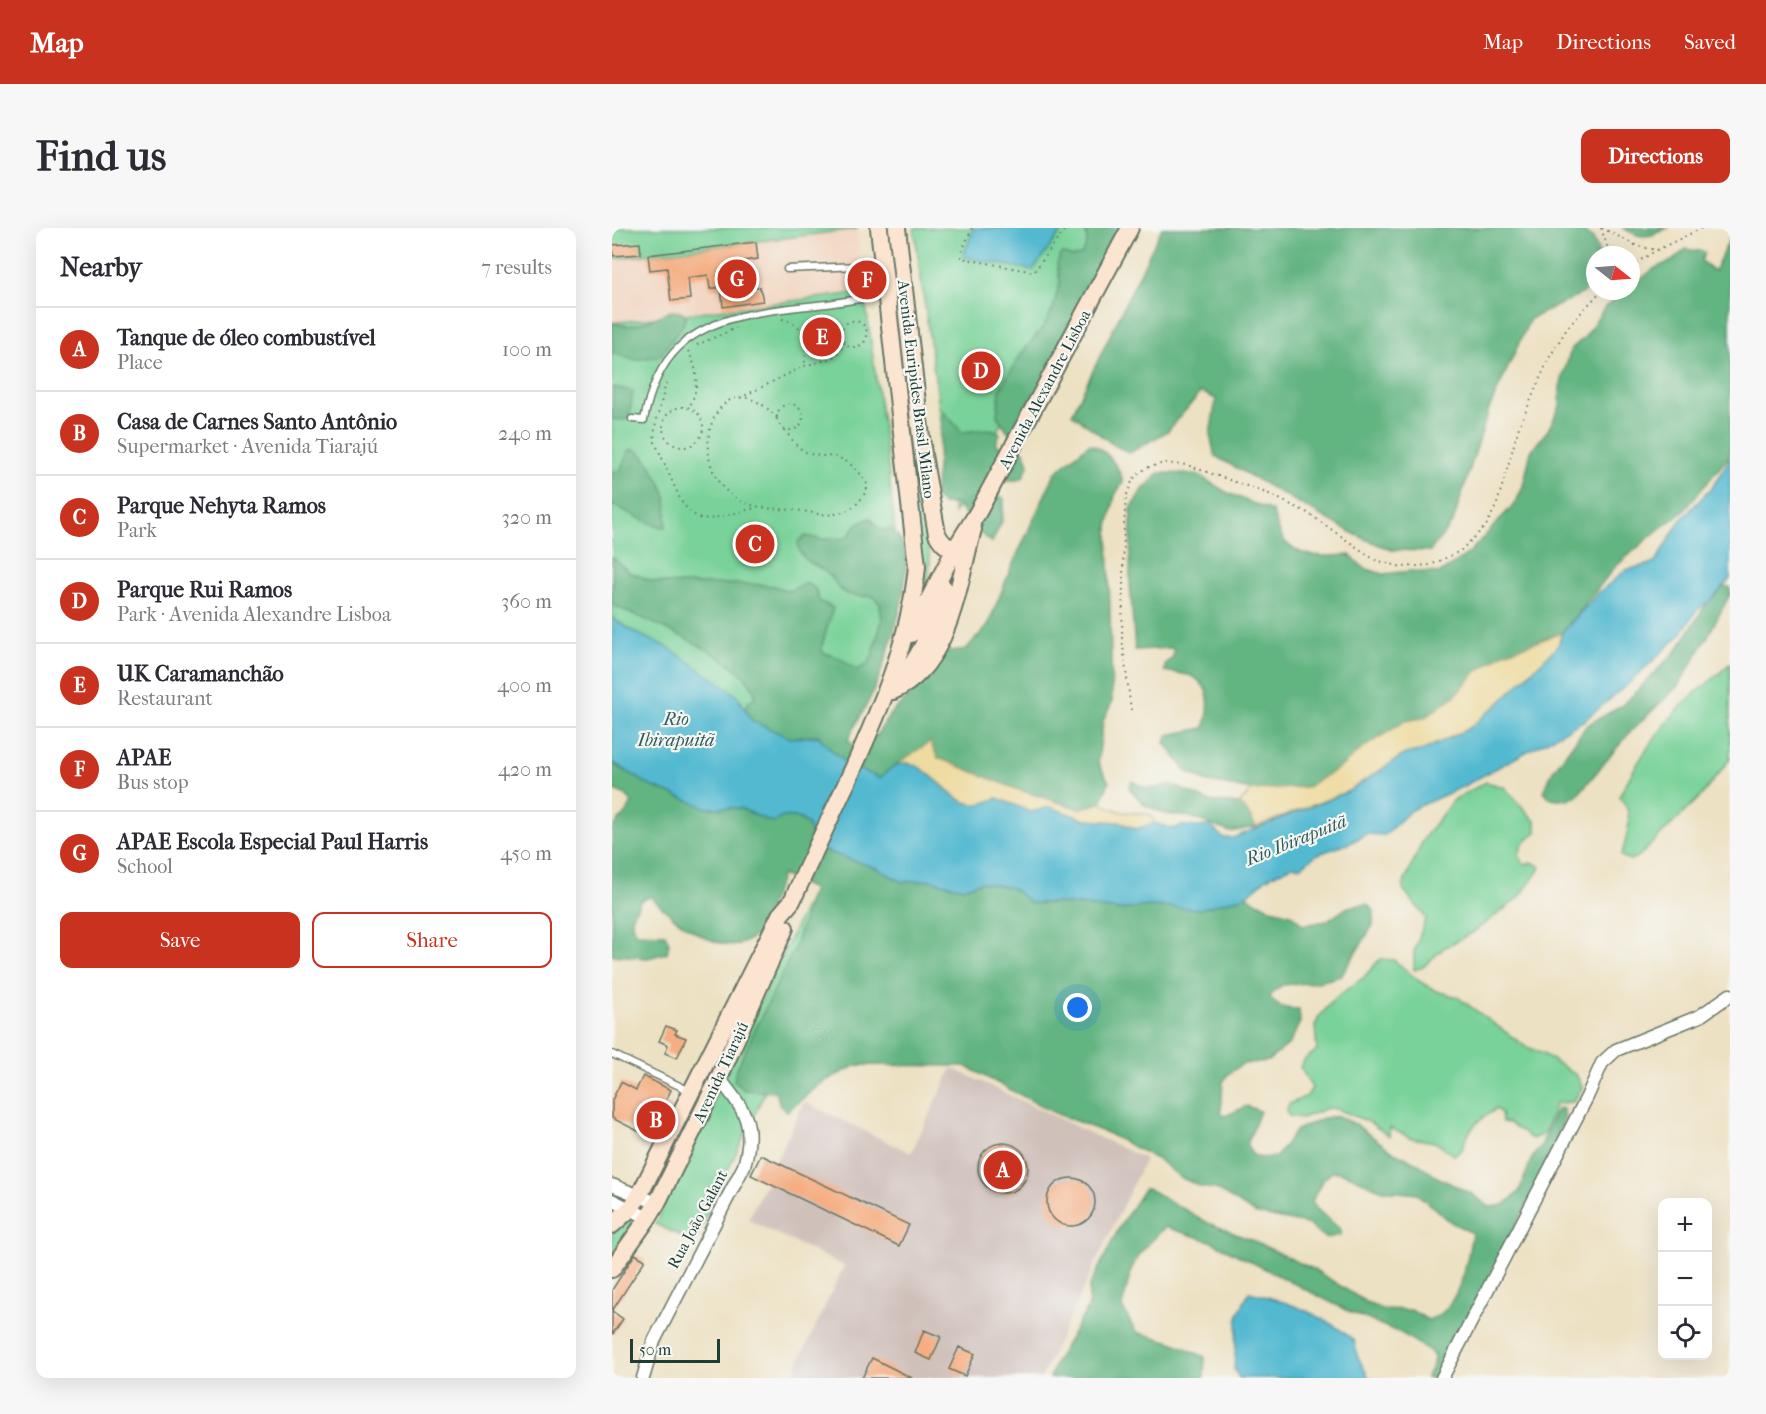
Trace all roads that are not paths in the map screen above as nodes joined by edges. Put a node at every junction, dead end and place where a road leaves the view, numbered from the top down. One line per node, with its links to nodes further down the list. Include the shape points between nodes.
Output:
1 (879, 228): 4 (main road, Avenida Euripides Brasil Milano)
2 (897, 228): 9 (main road, Avenida Euripides Brasil Milano, via 923,455 938,534 941,542)
3 (1130, 228): 8 (main road, Avenida Alexandre Lisboa)
4 (883, 265): 5 (lane); 6 (main road, Avenida Euripides Brasil Milano)
5 (788, 268)
6 (887, 295): 7 (lane, via 780,309 730,319 700,332 679,346 665,364 653,387 644,420); 10 (main road, Avenida Euripides Brasil Milano, via 916,566 913,602)
7 (632, 419)
8 (978, 512): 9 (main road, Avenida Alexandre Lisboa); 11 (main road, via 951,618 930,661 907,685)
9 (955, 549): 10 (main road); 11 (main road, Avenida Euripides Brasil Milano, via 930,633 917,658)
10 (899, 656): 11 (main road, Avenida Euripides Brasil Milano)
11 (887, 696): 12 (main road, Avenida Euripides Brasil Milano)
12 (794, 895): 15 (main road, Avenida Tiarajú, via 790,917); 16 (main road, Avenida Tiarajú, via 780,915)
13 (1730, 995): 25 (street, via 1700,1016 1616,1050 1602,1063)
14 (612, 1054): 16 (lane)
15 (719, 1078): 20 (main road, Avenida Tiarajú); 24 (street, Rua João Galant, via 744,1112 749,1127 744,1167 654,1341)
16 (691, 1092): 19 (main road, Avenida Tiarajú)
17 (612, 1185): 19 (street)
18 (612, 1200): 19 (street)
19 (635, 1202): 20 (street); 21 (street); 22 (main road, Avenida Tiarajú)
20 (657, 1203): 21 (main road, Avenida Tiarajú)
21 (648, 1218): 23 (main road, Avenida Tiarajú)
22 (612, 1225)
23 (615, 1263)
24 (643, 1378)
25 (1442, 1378)

